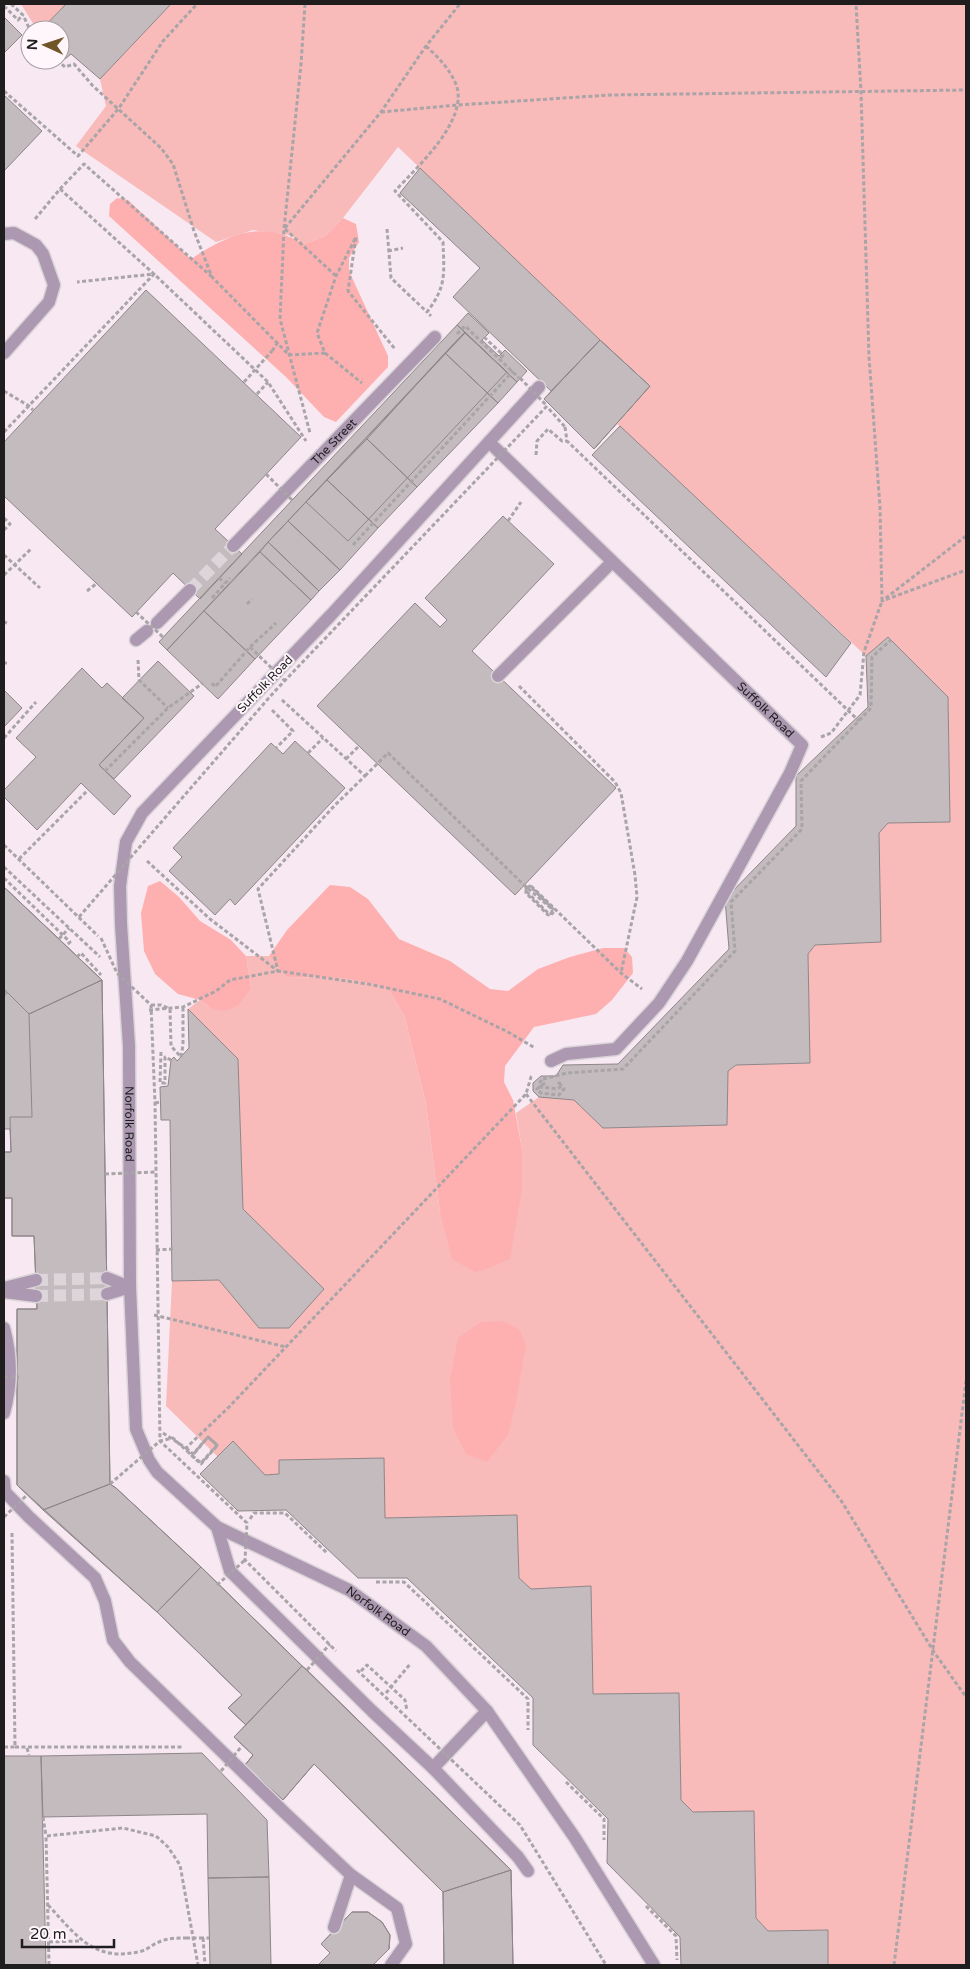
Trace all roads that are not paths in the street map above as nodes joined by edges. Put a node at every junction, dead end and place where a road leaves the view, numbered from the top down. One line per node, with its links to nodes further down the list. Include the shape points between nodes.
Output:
1 (4, 234): 3 (street, via 14,233 36,245 43,254 54,285 49,302)
2 (435, 337): 6 (street, The Street)
3 (4, 353)
4 (539, 387): 5 (street, Suffolk Road)
5 (489, 442): 7 (street, Suffolk Road); 11 (street, Suffolk Road, via 332,615 142,813 126,842 120,886)
6 (233, 546)
7 (612, 562): 10 (street); 12 (street, Suffolk Road, via 802,745 790,773 687,961 659,1003 616,1049 566,1054)
8 (190, 590): 9 (street)
9 (136, 640)
10 (501, 674)
11 (124, 959): 15 (street, Norfolk Road, via 129,1056)
12 (551, 1061)
13 (107, 1278): 15 (street)
14 (36, 1280): 16 (street)
15 (130, 1287): 18 (street); 23 (street, Norfolk Road, via 136,1429 157,1472)
16 (4, 1288)
17 (4, 1292): 19 (street)
18 (107, 1294)
19 (36, 1296)
20 (4, 1328): 21 (street, via 11,1371)
21 (4, 1413)
22 (4, 1481): 27 (street, via 5,1492 95,1578 105,1601 113,1640 130,1662)
23 (217, 1527): 24 (street, Norfolk Road, via 349,1590 426,1646); 25 (street, via 230,1571)
24 (487, 1711): 25 (street); 30 (street, Norfolk Road, via 575,1838)
25 (433, 1768): 26 (street)
26 (528, 1871)
27 (352, 1875): 28 (street); 29 (street, via 397,1908 406,1944)
28 (334, 1927)
29 (391, 1965)
30 (654, 1965)

